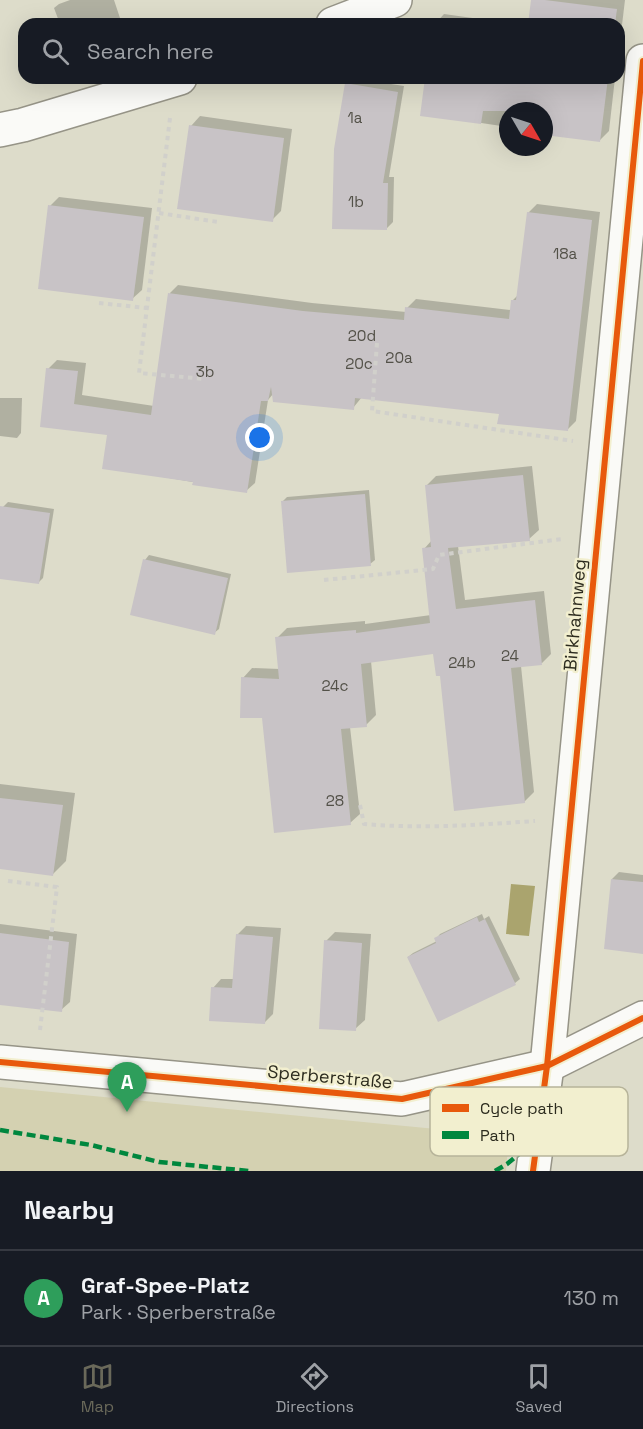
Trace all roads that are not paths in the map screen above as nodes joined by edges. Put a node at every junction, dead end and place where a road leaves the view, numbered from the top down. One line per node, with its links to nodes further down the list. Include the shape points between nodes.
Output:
1 (395, 0): 2 (street)
2 (348, 18)
3 (643, 61): 6 (street, Birkhahnweg)
4 (160, 84): 5 (street)
5 (0, 130)
6 (638, 178): 9 (street, Birkhahnweg, via 606,446)
7 (643, 1018): 9 (street, Sperberstraße)
8 (0, 1062): 12 (street, Sperberstraße, via 402,1099)
9 (547, 1066): 10 (street, Sperberstraße); 11 (street, Birkhahnweg)
10 (455, 1087)
11 (544, 1087)
12 (430, 1093)
13 (535, 1156): 14 (street, Birkhahnweg)
14 (533, 1171)

